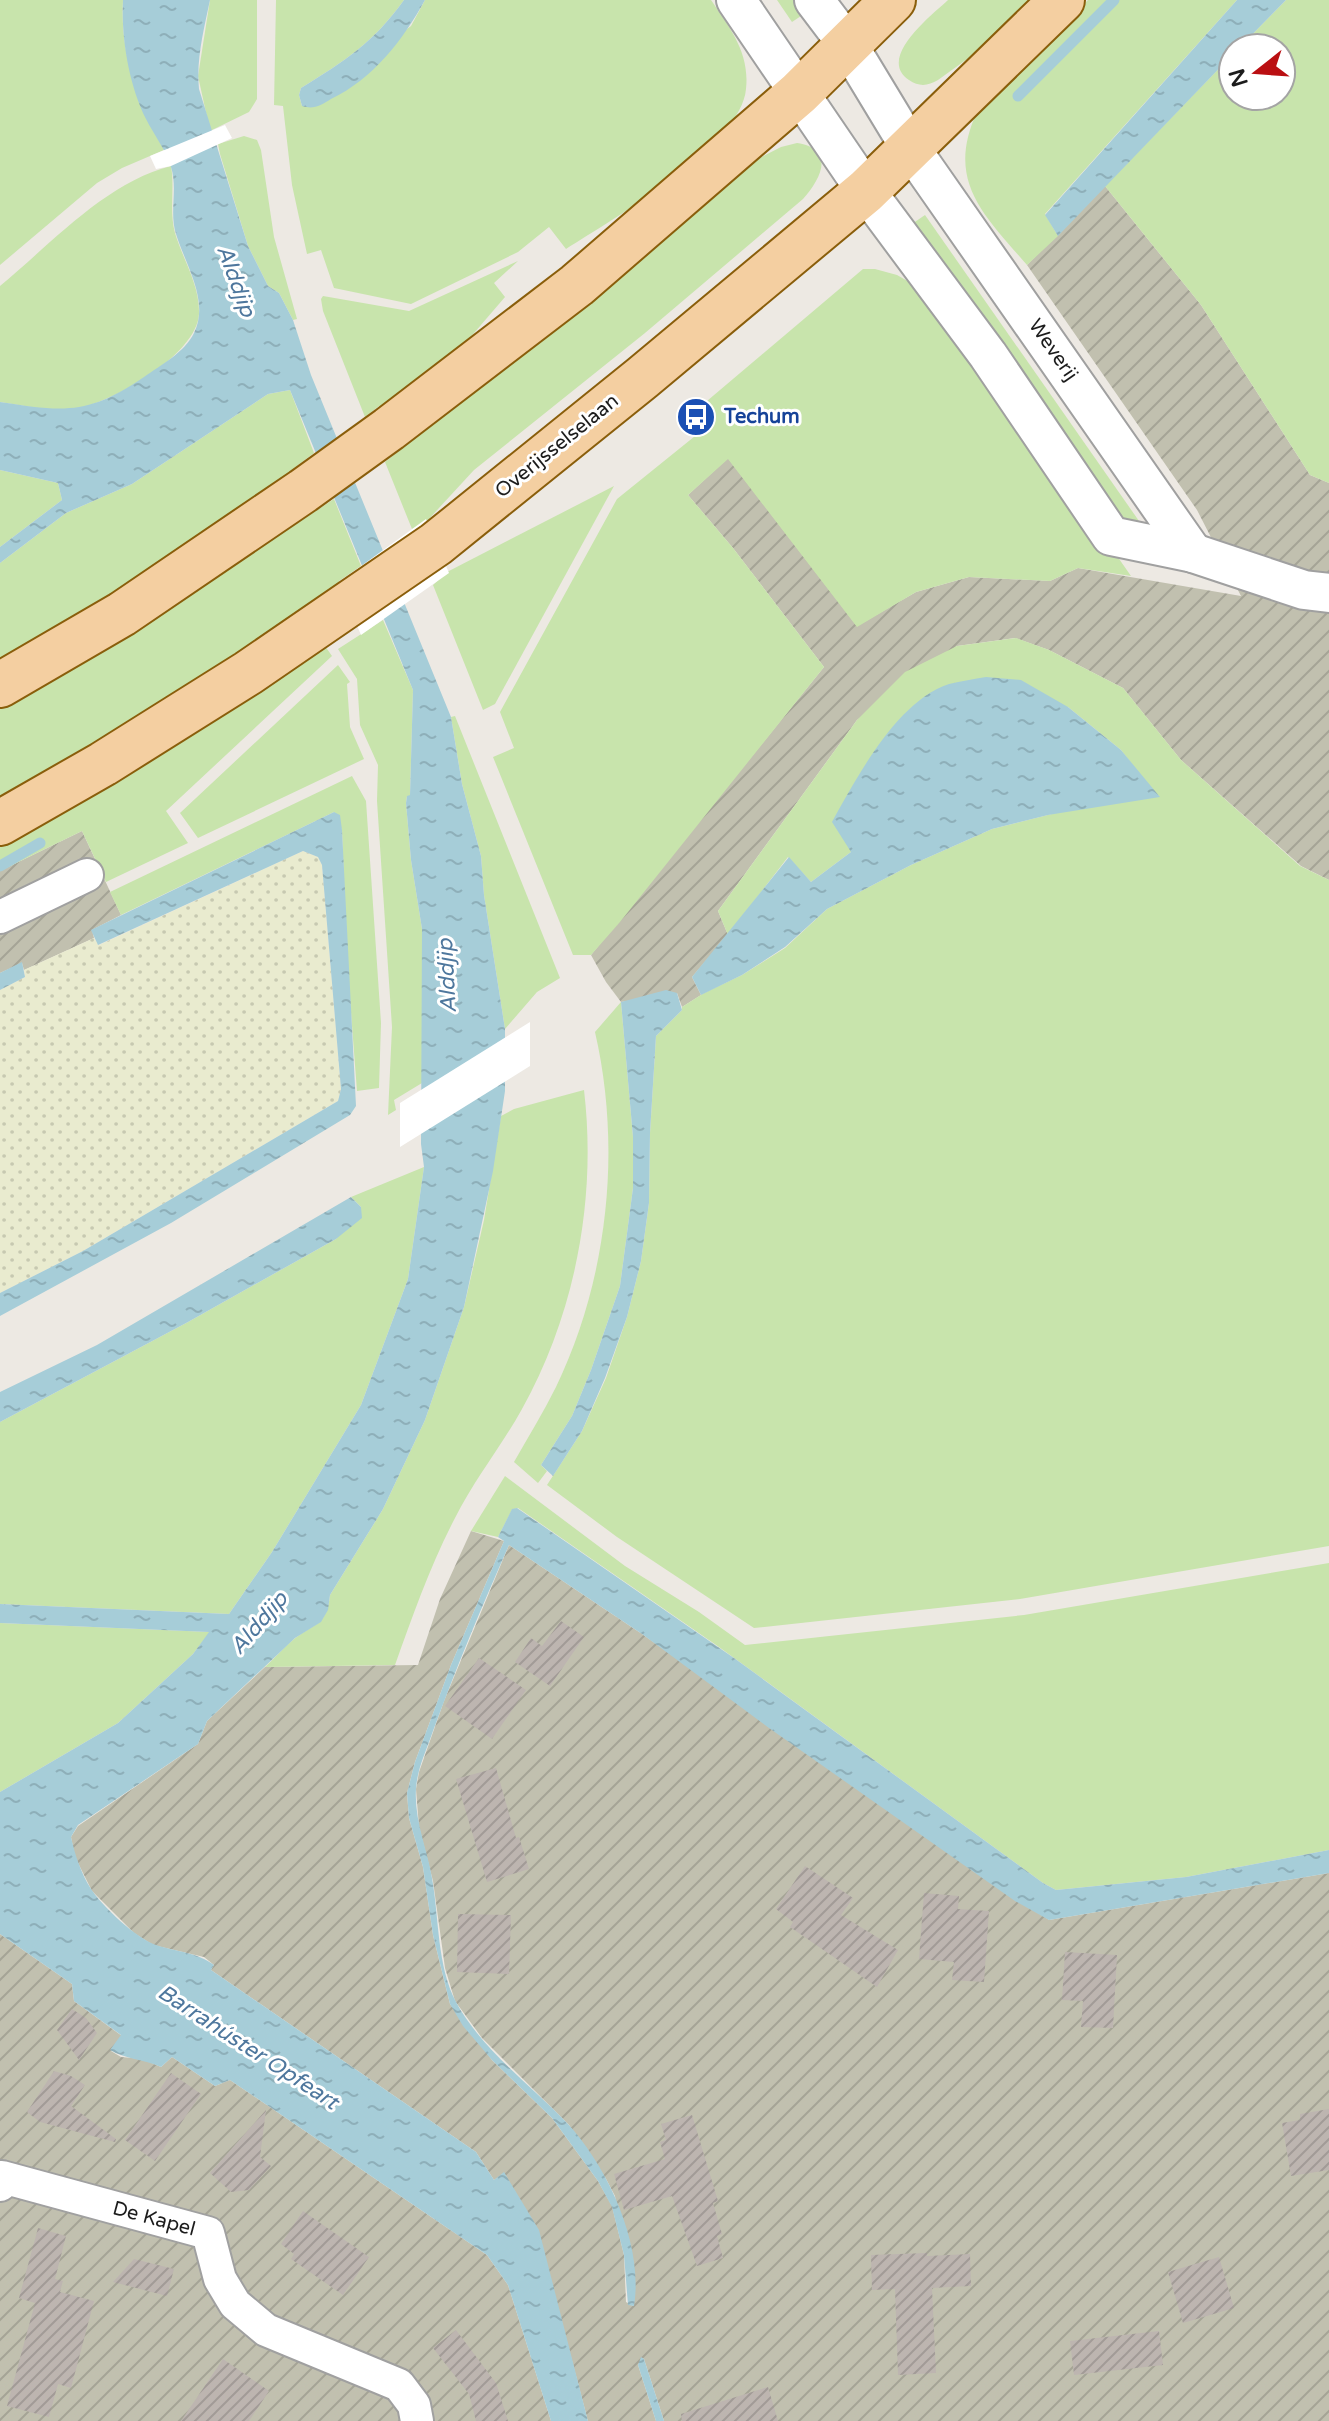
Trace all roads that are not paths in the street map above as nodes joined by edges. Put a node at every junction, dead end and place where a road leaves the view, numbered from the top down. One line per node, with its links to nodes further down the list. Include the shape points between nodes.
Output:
1 (736, 0): 6 (street)
2 (814, 0): 5 (street, Weverij)
3 (893, 0): 5 (main road)
4 (1062, 0): 7 (main road, Overijsselselaan)
5 (848, 45): 6 (main road); 7 (street, Weverij)
6 (799, 93): 8 (street); 11 (main road, via 577,285 389,429 122,614)
7 (911, 149): 8 (main road, Overijsselselaan); 9 (street, Weverij)
8 (866, 191): 9 (street, via 988,355 1111,536); 12 (main road, Overijsselselaan, via 436,544 222,690)
9 (1193, 553): 10 (street, via 1304,590)
10 (1329, 593)
11 (0, 685)
12 (0, 823)
13 (87, 875): 14 (street)
14 (0, 917)
15 (0, 2185): 16 (street, De Kapel, via 2,2177 208,2233 220,2279 235,2304 266,2330 399,2385 414,2405)
16 (417, 2421)

